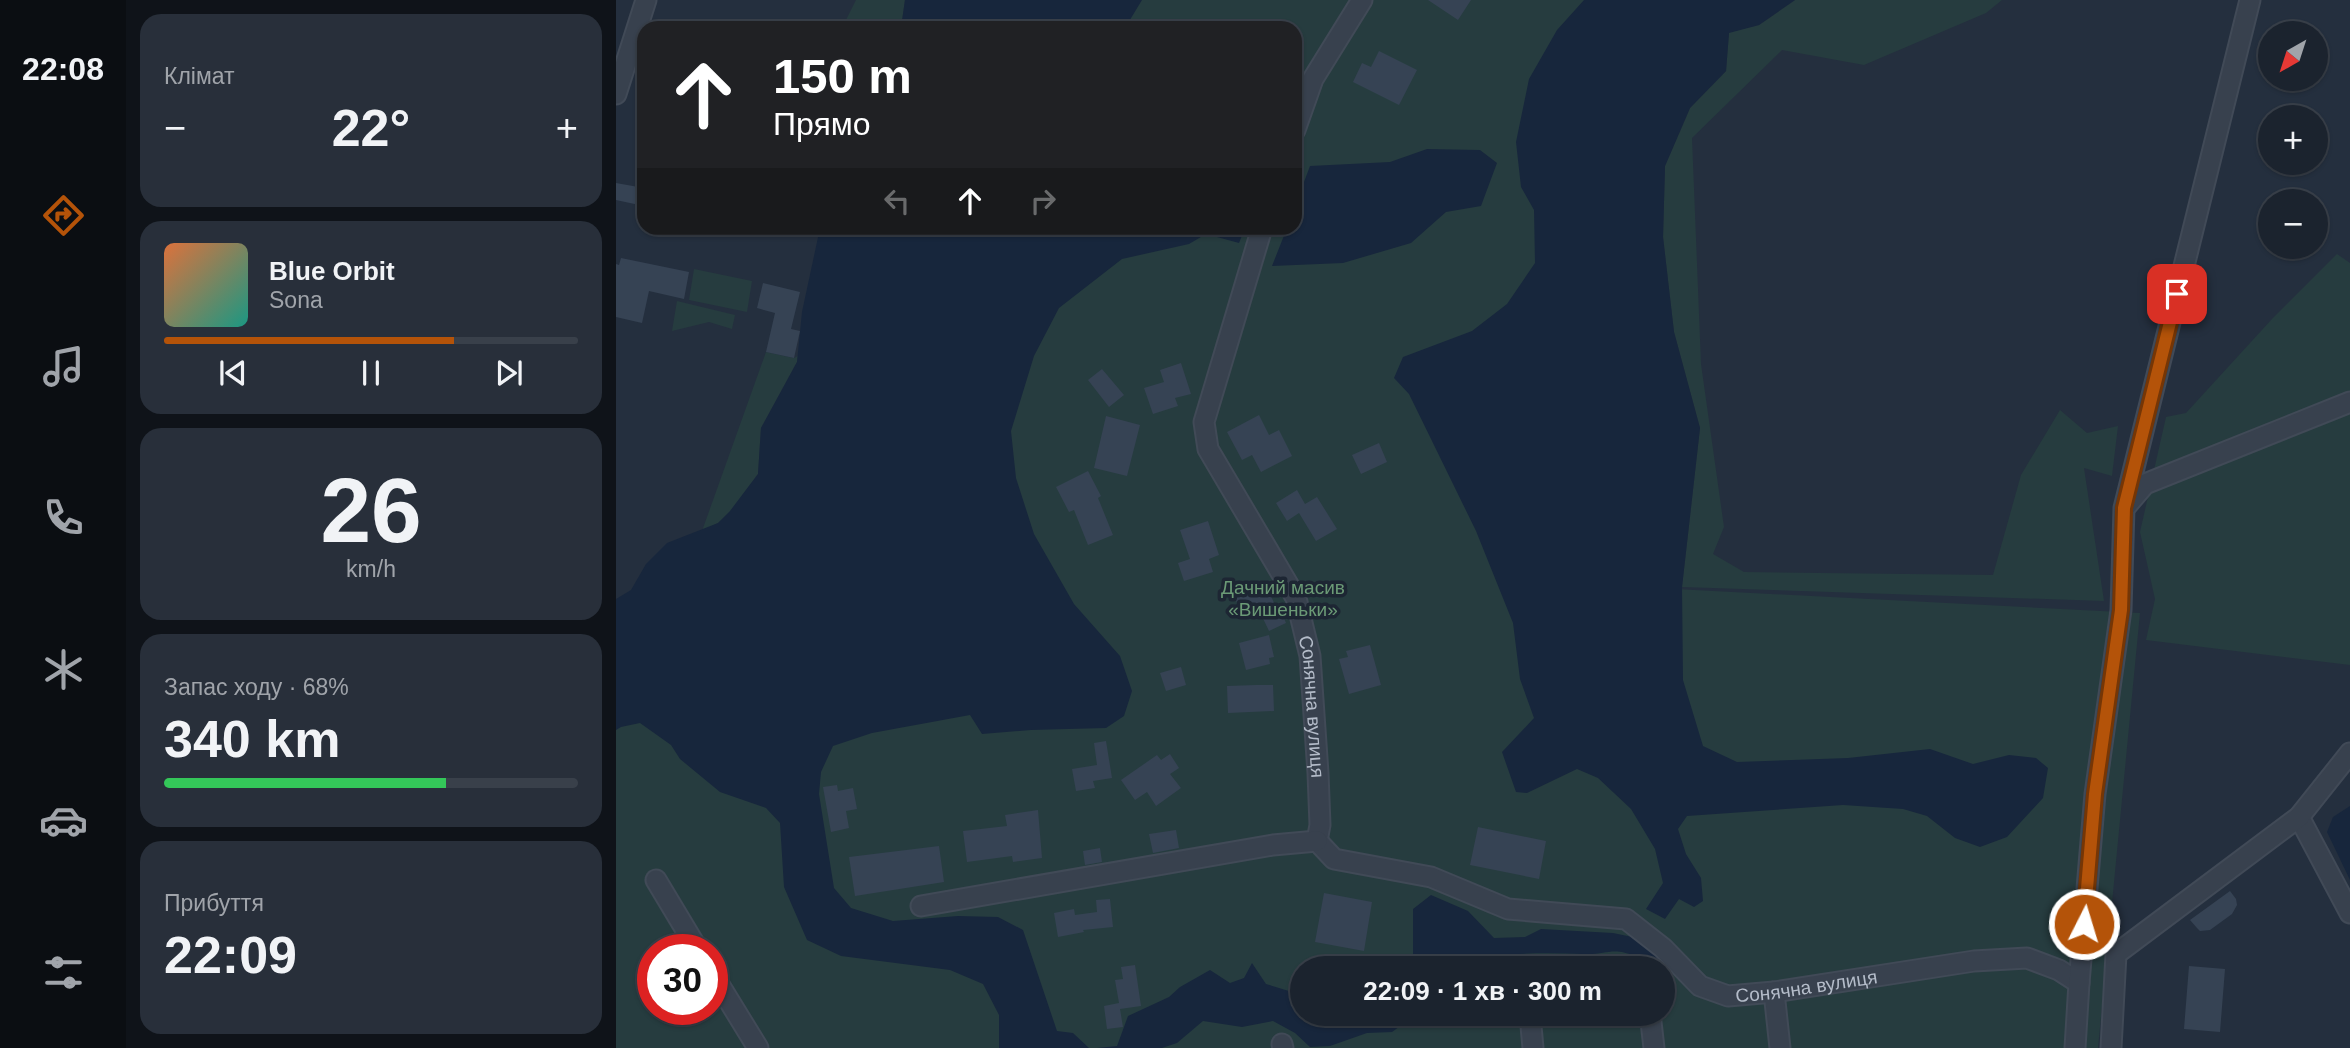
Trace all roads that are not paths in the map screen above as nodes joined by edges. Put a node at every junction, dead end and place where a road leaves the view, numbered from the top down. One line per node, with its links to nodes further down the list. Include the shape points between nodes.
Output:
1 (646, 0): 4 (street)
2 (1362, 0): 7 (street, via 1312,79)
3 (2250, 0): 10 (street)
4 (639, 21)
5 (637, 28): 6 (street)
6 (616, 94)
7 (1302, 109)
8 (1260, 235): 13 (street, Сонячна вулиця, via 1204,422 1208,449 1296,598 1310,656 1320,825)
9 (2350, 402): 10 (street, via 2145,484)
10 (2124, 508): 18 (street, via 2121,610 2095,794)
11 (2350, 753): 12 (street)
12 (2300, 817): 16 (street); 28 (street, via 2116,954)
13 (1317, 841): 15 (street); 19 (street, Сонячна вулиця, via 1334,859 1431,877 1508,909 1626,919 1700,985 1728,996)
14 (656, 880): 17 (street)
15 (921, 906)
16 (2350, 913)
17 (688, 934)
18 (2079, 983): 19 (street, Сонячна вулиця, via 2027,958 1974,961); 27 (street)
19 (1774, 992): 26 (street)
20 (728, 999): 23 (street)
21 (1531, 1026): 24 (street)
22 (1651, 1026): 25 (street)
23 (758, 1048)
24 (1533, 1048)
25 (1654, 1048)
26 (1780, 1048)
27 (2075, 1048)
28 (2111, 1048)

